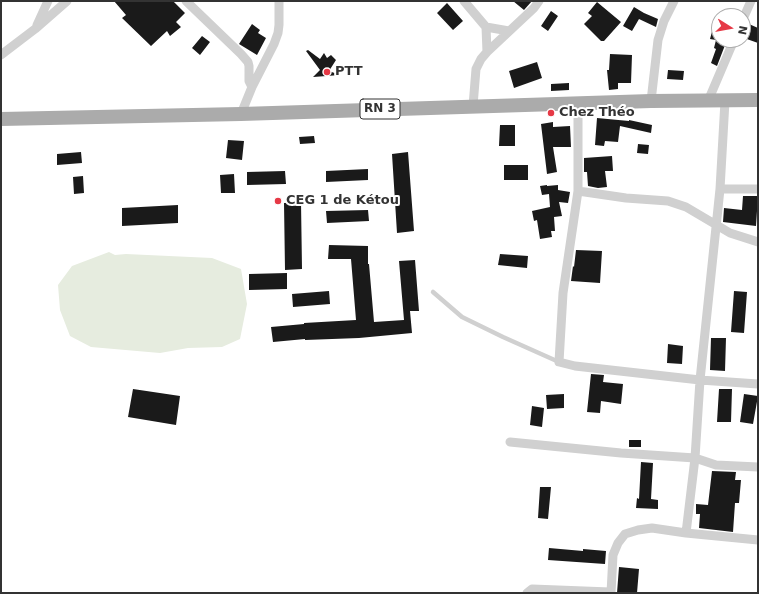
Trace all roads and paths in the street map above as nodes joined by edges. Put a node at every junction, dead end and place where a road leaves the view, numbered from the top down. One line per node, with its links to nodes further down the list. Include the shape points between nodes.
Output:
1 (48, 1): 9 (street)
2 (67, 1): 9 (street)
3 (186, 1): 14 (street, via 248,62 249,81)
4 (278, 1): 14 (street, via 278,33)
5 (464, 1): 8 (street)
6 (539, 1): 10 (street)
7 (674, 1): 16 (street, via 658,40)
8 (486, 27): 10 (street); 12 (street)
9 (35, 29): 13 (street)
10 (509, 31): 12 (street)
11 (731, 48): 17 (street)
12 (487, 52): 20 (street, via 476,70)
13 (1, 55)
14 (252, 87): 21 (street)
15 (758, 100): 18 (main road, RN 3)
16 (651, 101): 17 (main road, RN 3); 19 (main road, RN 3)
17 (708, 101): 18 (main road, RN 3)
18 (725, 101): 23 (street)
19 (578, 103): 20 (main road, RN 3); 25 (street)
20 (473, 106): 21 (main road, RN 3)
21 (241, 114): 22 (main road, RN 3)
22 (1, 119)
23 (720, 189): 24 (street); 26 (street)
24 (758, 189)
25 (578, 191): 26 (street, via 668,202 686,208); 29 (street, via 563,293)
26 (716, 224): 27 (street, via 730,233); 30 (street)
27 (758, 242)
28 (433, 292): 29 (lane, via 462,317)
29 (559, 362): 30 (street)
30 (700, 380): 31 (street); 33 (street)
31 (758, 384)
32 (510, 442): 33 (street)
33 (696, 458): 34 (street, via 716,465); 35 (street)
34 (758, 467)
35 (686, 533): 36 (street); 38 (street, via 652,528 626,534 618,543 613,555)
36 (758, 540)
37 (527, 593): 38 (street, via 532,589)
38 (610, 593)

